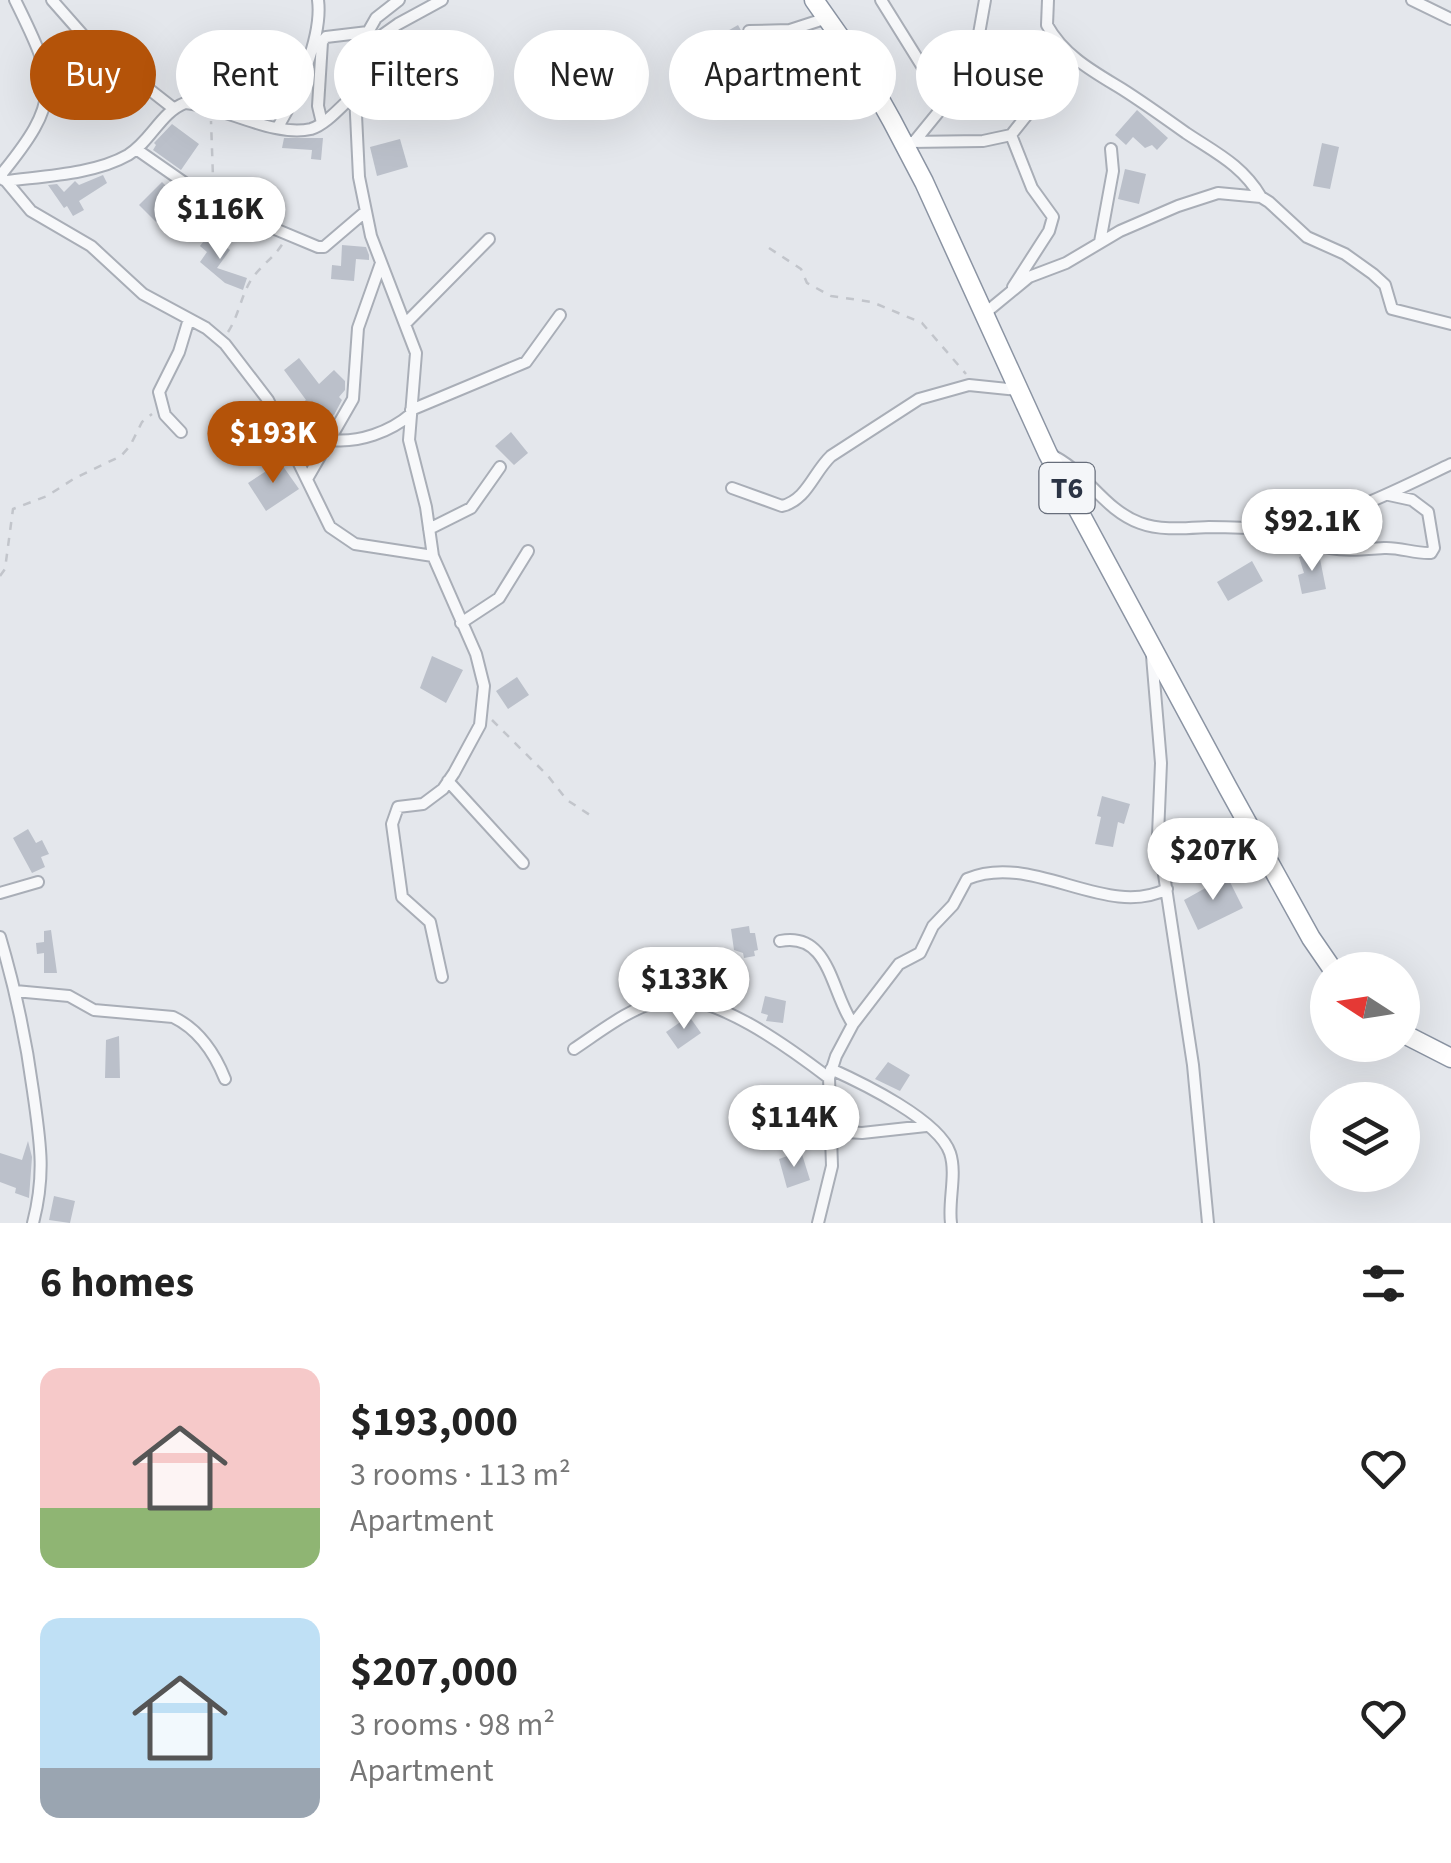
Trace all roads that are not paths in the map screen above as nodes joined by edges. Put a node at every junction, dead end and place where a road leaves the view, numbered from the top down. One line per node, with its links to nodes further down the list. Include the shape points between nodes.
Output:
1 (15, 0): 30 (street, via 44,58 49,92)
2 (52, 0): 19 (street, via 89,42)
3 (318, 0): 25 (street, via 298,88)
4 (398, 0): 13 (street)
5 (442, 0): 14 (street)
6 (814, 0): 11 (highway, T6)
7 (880, 0): 18 (street)
8 (984, 0): 16 (street)
9 (1048, 0): 31 (street, via 1047,26 1072,56 1226,157)
10 (1412, 0): 12 (street)
11 (828, 18): 15 (street); 27 (highway, T6)
12 (1451, 19)
13 (369, 30)
14 (390, 30)
15 (790, 30)
16 (979, 30)
17 (334, 37): 24 (street, via 322,42)
18 (916, 57)
19 (173, 108): 25 (street, via 185,103); 28 (street)
20 (334, 112): 24 (street)
21 (356, 120): 32 (street)
22 (929, 120): 27 (street)
23 (1023, 120): 26 (street)
24 (322, 123): 25 (street)
25 (278, 127)
26 (1011, 135): 27 (street); 36 (street, via 1032,188 1054,217)
27 (909, 142): 37 (highway, T6)
28 (136, 149): 30 (street, via 105,164); 32 (street, via 208,199 324,247)
29 (1111, 149): 34 (street)
30 (2, 178): 39 (street, via 31,211 99,252 143,294)
31 (1261, 198): 34 (street, via 1208,194); 41 (street, via 1306,238 1372,274 1385,285 1392,308)
32 (365, 212): 35 (street)
33 (489, 239): 40 (street)
34 (1100, 242): 36 (street)
35 (382, 262): 40 (street); 45 (street, via 358,328 354,399)
36 (1012, 288): 37 (street)
37 (984, 314): 42 (highway, T6)
38 (560, 315): 43 (street, via 526,362)
39 (189, 319): 44 (street, via 159,392 165,415); 49 (street, via 220,340 268,400)
40 (406, 323): 43 (street, via 416,353)
41 (1451, 324)
42 (1019, 390): 46 (highway, T6); 50 (street, via 969,385 920,399 831,456 790,504)
43 (411, 412): 45 (street, via 382,432); 53 (street, via 409,440)
44 (182, 432)
45 (331, 440): 49 (street)
46 (1048, 454): 52 (street, via 1075,468 1139,523); 57 (highway, T6)
47 (1451, 464): 51 (street)
48 (500, 467): 53 (street, via 471,508)
49 (307, 478): 55 (street, via 330,527 355,544)
50 (732, 488)
51 (1388, 494): 52 (street); 52 (street, via 1428,512 1431,552 1334,551)
52 (1287, 526)
53 (429, 529): 55 (street)
54 (528, 552): 56 (street, via 499,598)
55 (433, 556): 56 (street)
56 (461, 623): 58 (street, via 480,668 483,706)
57 (1151, 645): 61 (street, via 1158,835); 65 (highway, T6)
58 (448, 781): 59 (street); 67 (street, via 423,804 398,808 392,824 402,897 430,922)
59 (522, 862)
60 (38, 882): 62 (street)
61 (1167, 889): 69 (street, via 1142,898 1030,875 973,876 920,952 899,964); 80 (street)
62 (0, 893)
63 (0, 937): 66 (street)
64 (780, 941): 69 (street, via 801,940 820,953)
65 (1321, 952)
66 (2, 956): 68 (street)
67 (442, 978)
68 (14, 991): 74 (street, via 70,996 94,1010 173,1017 212,1052); 77 (street, via 42,1152)
69 (853, 1024): 73 (street)
70 (1420, 1042): 72 (highway)
71 (574, 1049): 73 (street, via 622,1017 662,1000 686,1000 748,1022)
72 (1451, 1058)
73 (830, 1073): 75 (street, via 895,1101); 76 (street)
74 (224, 1078)
75 (926, 1126): 76 (street); 79 (street, via 950,1154)
76 (832, 1131): 78 (street, via 832,1166)
77 (33, 1223)
78 (818, 1223)
79 (951, 1223)
80 (1208, 1223)

